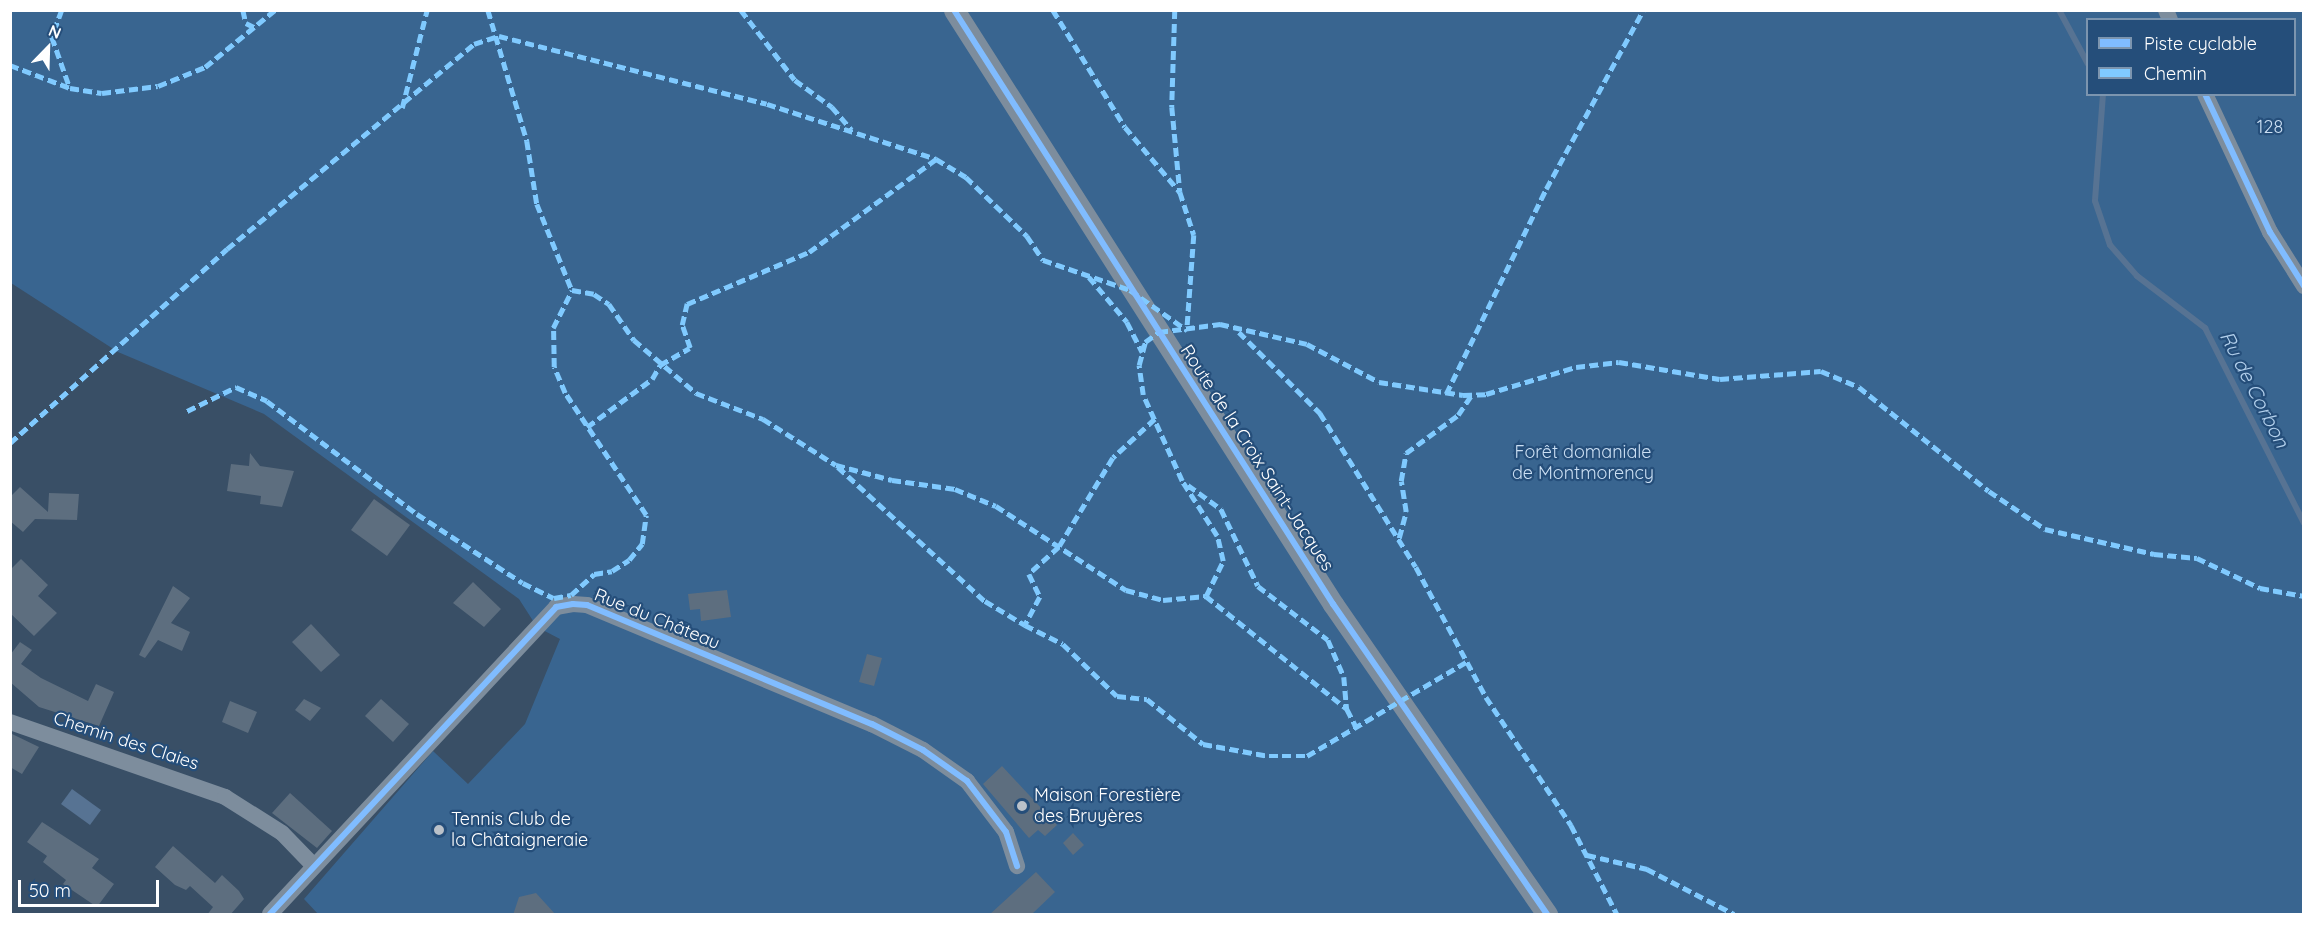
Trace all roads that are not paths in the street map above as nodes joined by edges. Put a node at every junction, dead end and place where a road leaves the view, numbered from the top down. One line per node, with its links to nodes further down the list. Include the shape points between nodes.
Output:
1 (954, 10): 8 (street, Route de la Croix Saint-Jacques, via 1333,604)
2 (2206, 96): 3 (street, via 2270,232)
3 (2304, 286)
4 (10, 722): 5 (street, Chemin des Claies, via 225,797 282,833)
5 (314, 865): 6 (street, Rue du Château, via 556,607 573,603 587,605 872,724 923,750 967,781 1006,832); 7 (street, Rue du Château)
6 (1017, 866)
7 (270, 915)
8 (1547, 915)

